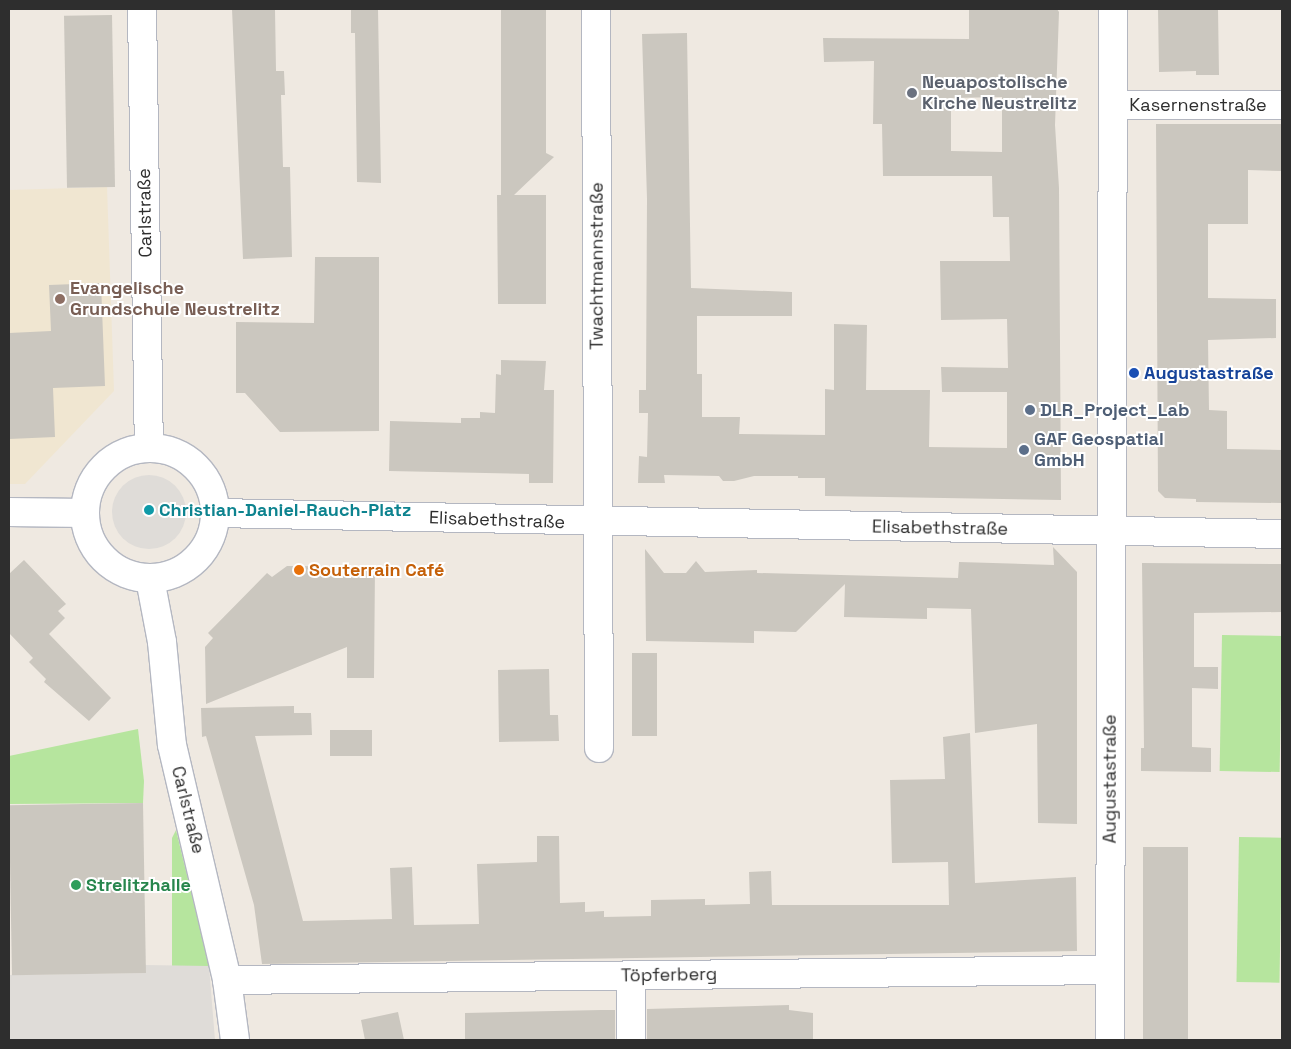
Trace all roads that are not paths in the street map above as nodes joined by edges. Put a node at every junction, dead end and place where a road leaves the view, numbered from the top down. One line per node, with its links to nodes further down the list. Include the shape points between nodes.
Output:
1 (142, 9): 6 (street, Carlstraße)
2 (596, 9): 10 (street, Twachtmannstraße)
3 (1113, 9): 4 (street, Augustastraße)
4 (1113, 105): 5 (street, Kasernenstraße); 11 (street, Augustastraße)
5 (1282, 105)
6 (149, 447): 8 (street, via 129,451 111,460 97,474 88,492); 9 (street, via 170,450 188,459 203,474 213,492)
7 (9, 512): 8 (street)
8 (85, 513): 13 (street, via 88,533 97,552 130,576)
9 (216, 513): 10 (street, Elisabethstraße); 13 (street, via 214,533 204,551 189,566 171,576)
10 (598, 523): 11 (street, Elisabethstraße); 14 (street)
11 (1110, 531): 12 (street, Elisabethstraße); 15 (street, Augustastraße)
12 (1282, 534)
13 (150, 579): 17 (street, Carlstraße, via 162,642 172,745)
14 (599, 748)
15 (1110, 970): 16 (street, Töpferberg); 20 (street, Augustastraße)
16 (631, 975): 17 (street, Töpferberg); 19 (street)
17 (227, 980): 18 (street, Carlstraße)
18 (235, 1040)
19 (631, 1040)
20 (1110, 1040)

